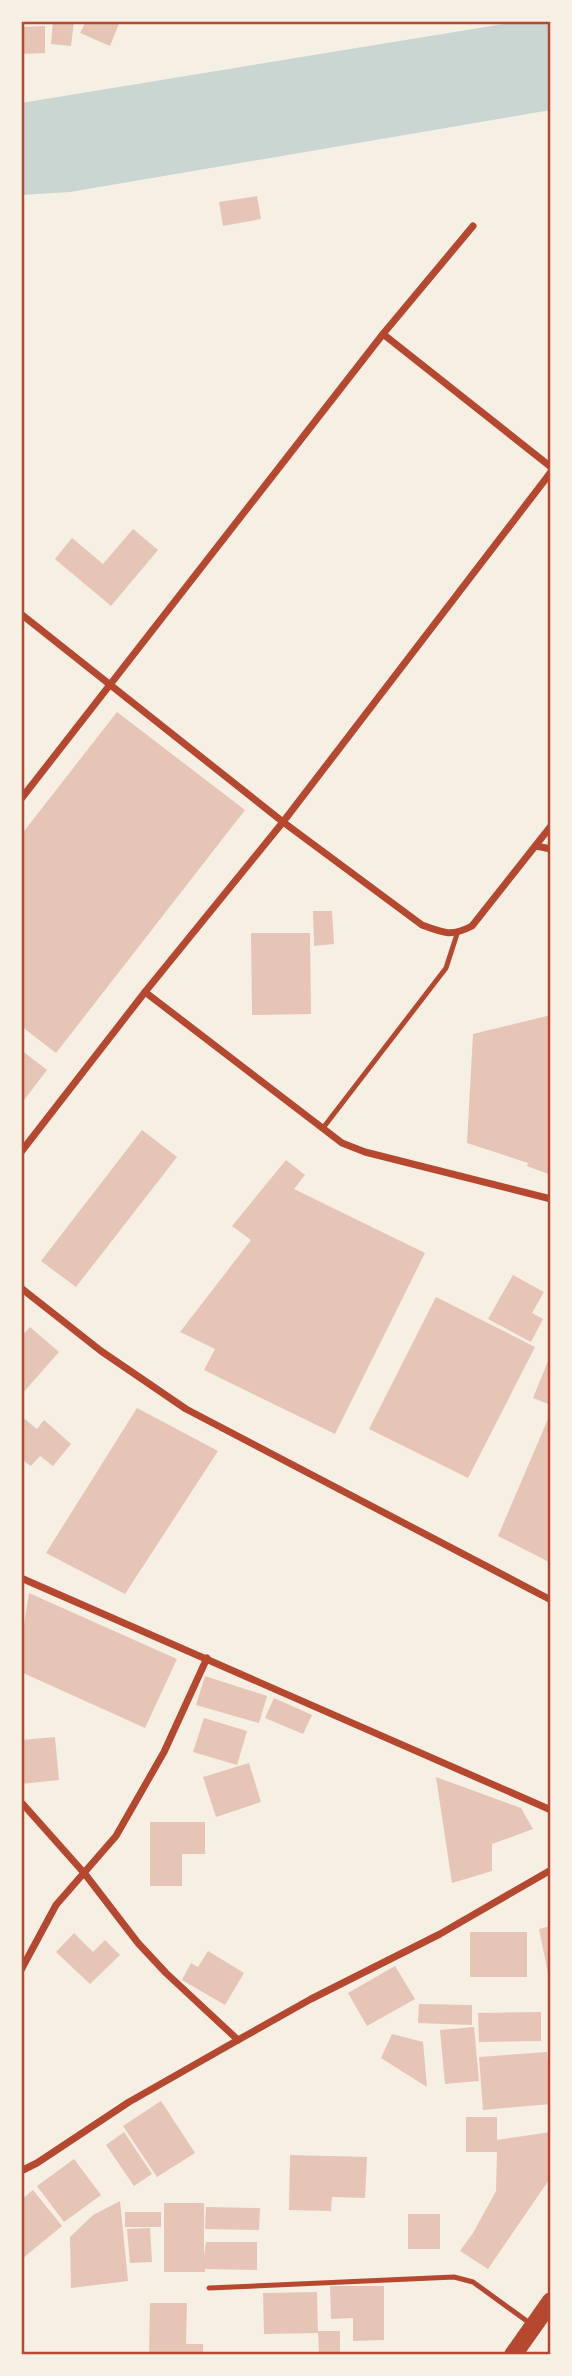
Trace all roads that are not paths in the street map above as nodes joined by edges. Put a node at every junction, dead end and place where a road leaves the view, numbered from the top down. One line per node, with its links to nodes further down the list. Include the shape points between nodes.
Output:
1 (473, 226): 2 (street)
2 (383, 334): 3 (street); 6 (street)
3 (551, 467)
4 (551, 472): 8 (street)
5 (21, 614): 6 (street)
6 (108, 684): 7 (street); 8 (street)
7 (21, 799)
8 (283, 822): 12 (street, via 422,925); 13 (street)
9 (551, 826): 10 (street)
10 (536, 846): 11 (street); 12 (street, via 472,926)
11 (551, 849)
12 (457, 934): 14 (lane, via 446,968)
13 (145, 992): 14 (street); 15 (street)
14 (323, 1128): 16 (street, via 342,1143 365,1152)
15 (21, 1152)
16 (551, 1199)
17 (21, 1288): 19 (street, via 186,1409)
18 (21, 1578): 20 (street)
19 (551, 1600)
20 (207, 1658): 22 (street); 24 (street, via 164,1752 116,1836)
21 (21, 1802): 24 (street)
22 (551, 1810)
23 (551, 1870): 26 (street)
24 (85, 1874): 25 (street, via 56,1905); 26 (street, via 138,1943)
25 (21, 1970)
26 (238, 2040): 27 (street)
27 (21, 2171)
28 (209, 2287): 30 (lane, via 454,2277 473,2282)
29 (551, 2301): 30 (main road)
30 (534, 2326): 31 (main road)
31 (513, 2355)

